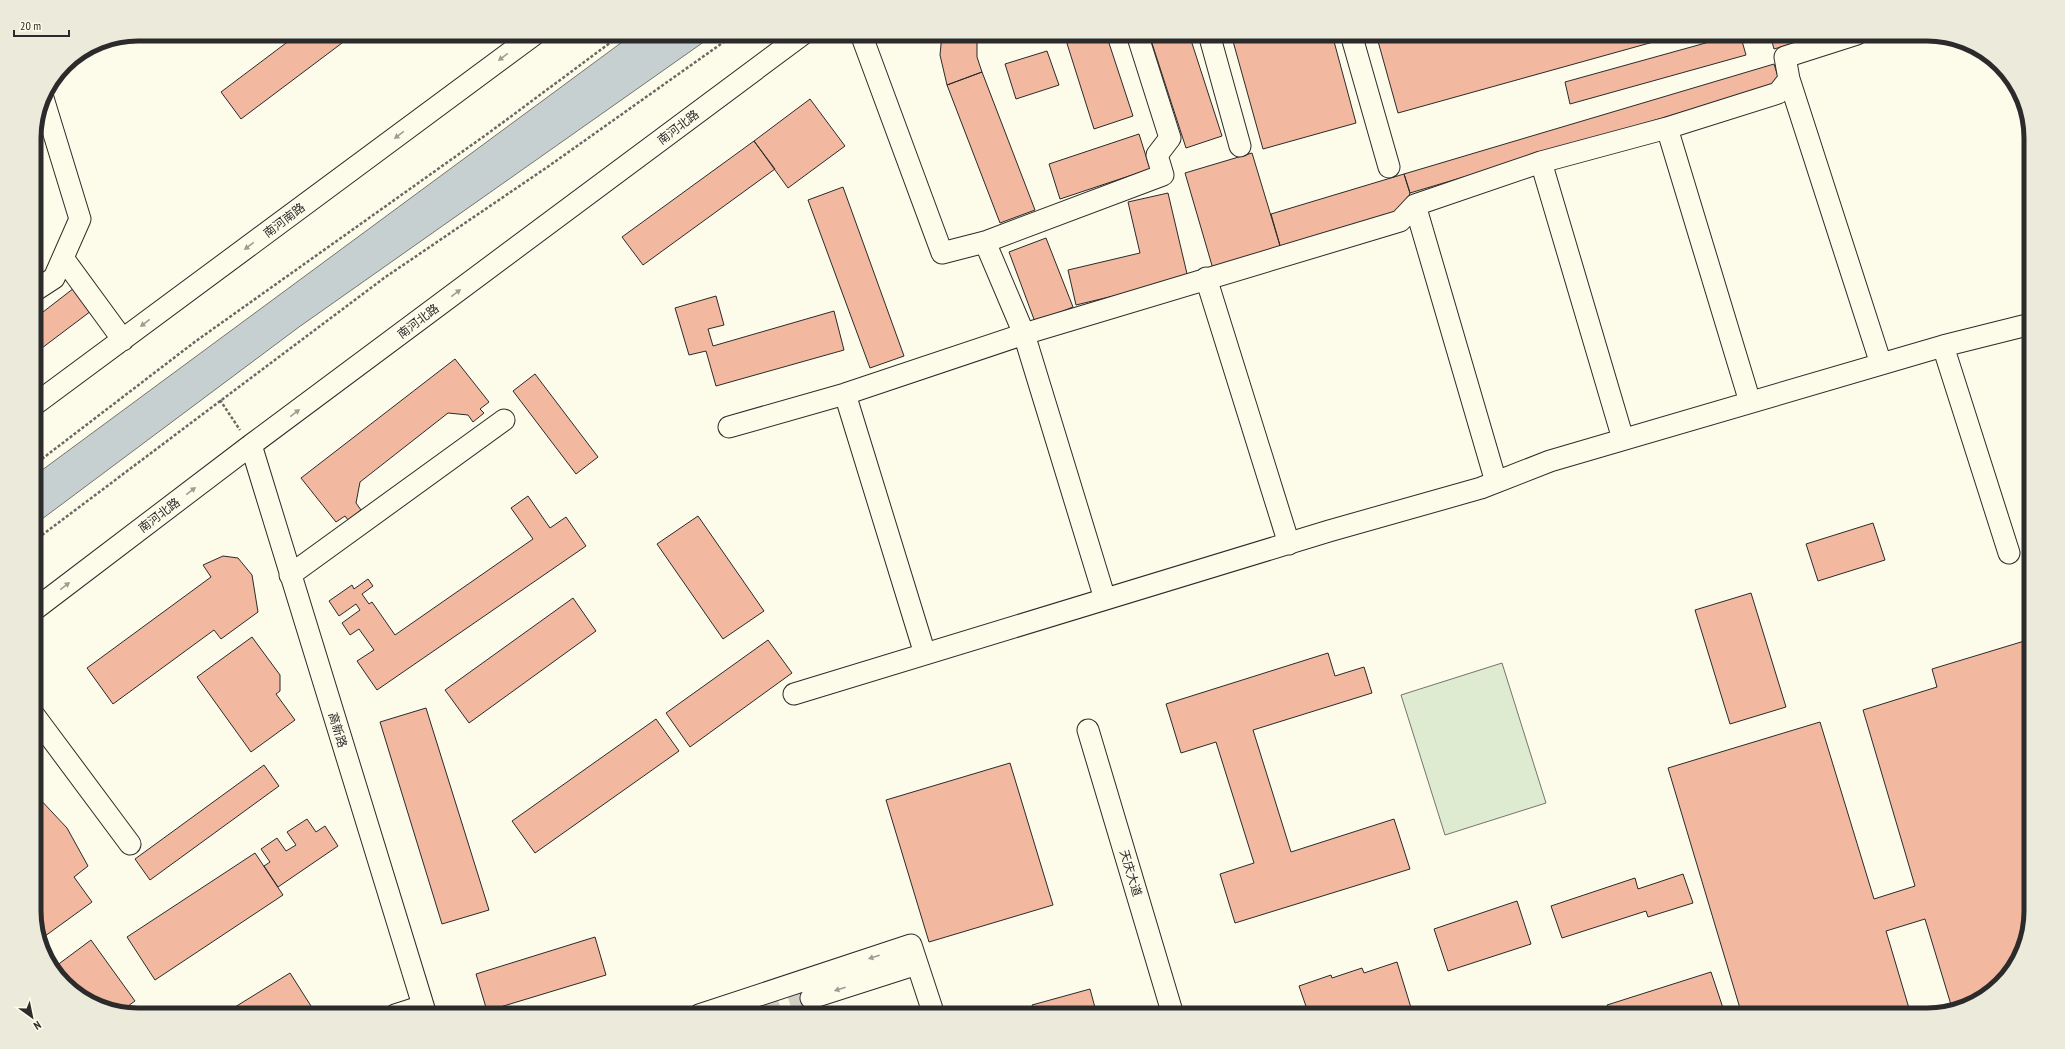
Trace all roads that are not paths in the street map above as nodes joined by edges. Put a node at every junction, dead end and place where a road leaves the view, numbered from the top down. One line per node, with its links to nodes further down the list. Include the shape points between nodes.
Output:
1 (525, 41): 21 (street, 南河南路, one-way to 21)
2 (794, 41): 30 (street, 南河北路, one-way to 2)
3 (865, 41): 15 (street, via 942,253)
4 (1139, 41): 15 (street, via 1170,138 1157,155 1163,175)
5 (1212, 41): 11 (street)
6 (1354, 41): 13 (street)
7 (1835, 41): 8 (street, via 1785,57)
8 (1789, 79): 10 (street, via 1778,93); 23 (street)
9 (46, 107): 16 (street, via 80,219)
10 (1667, 128): 12 (street); 26 (street)
11 (1240, 146)
12 (1541, 162): 14 (street); 29 (street)
13 (1389, 167)
14 (1415, 205): 17 (street, via 1400,221); 31 (street)
15 (985, 242): 20 (street)
16 (62, 258): 18 (street, via 54,278); 21 (street)
17 (1206, 278): 20 (street); 32 (street)
18 (41, 286)
19 (2024, 326): 22 (street)
20 (1024, 334): 24 (street); 35 (street)
21 (123, 340): 25 (street, 南河南路)
22 (1943, 346): 23 (street); 33 (street)
23 (1880, 364): 26 (street)
24 (845, 394): 28 (street); 37 (street)
25 (41, 400)
26 (1750, 402): 29 (street)
27 (504, 420): 34 (street)
28 (729, 428)
29 (1623, 440): 31 (street, via 1550,461)
30 (251, 445): 34 (street, 高新路); 36 (street, 南河北路, one-way to 30)
31 (1496, 482): 32 (street)
32 (1289, 544): 35 (street)
33 (2009, 553)
34 (290, 575): 44 (street, 高新路)
35 (1105, 599): 37 (street)
36 (41, 605)
37 (925, 654): 38 (street)
38 (794, 694)
39 (41, 724): 41 (street)
40 (1088, 730): 47 (street, 天庆大道)
41 (130, 844)
42 (917, 964): 43 (street, one-way to 43); 45 (street, one-way to 45, via 911,945); 46 (street)
43 (811, 998)
44 (424, 1008)
45 (720, 1008)
46 (932, 1008)
47 (1171, 1008)

